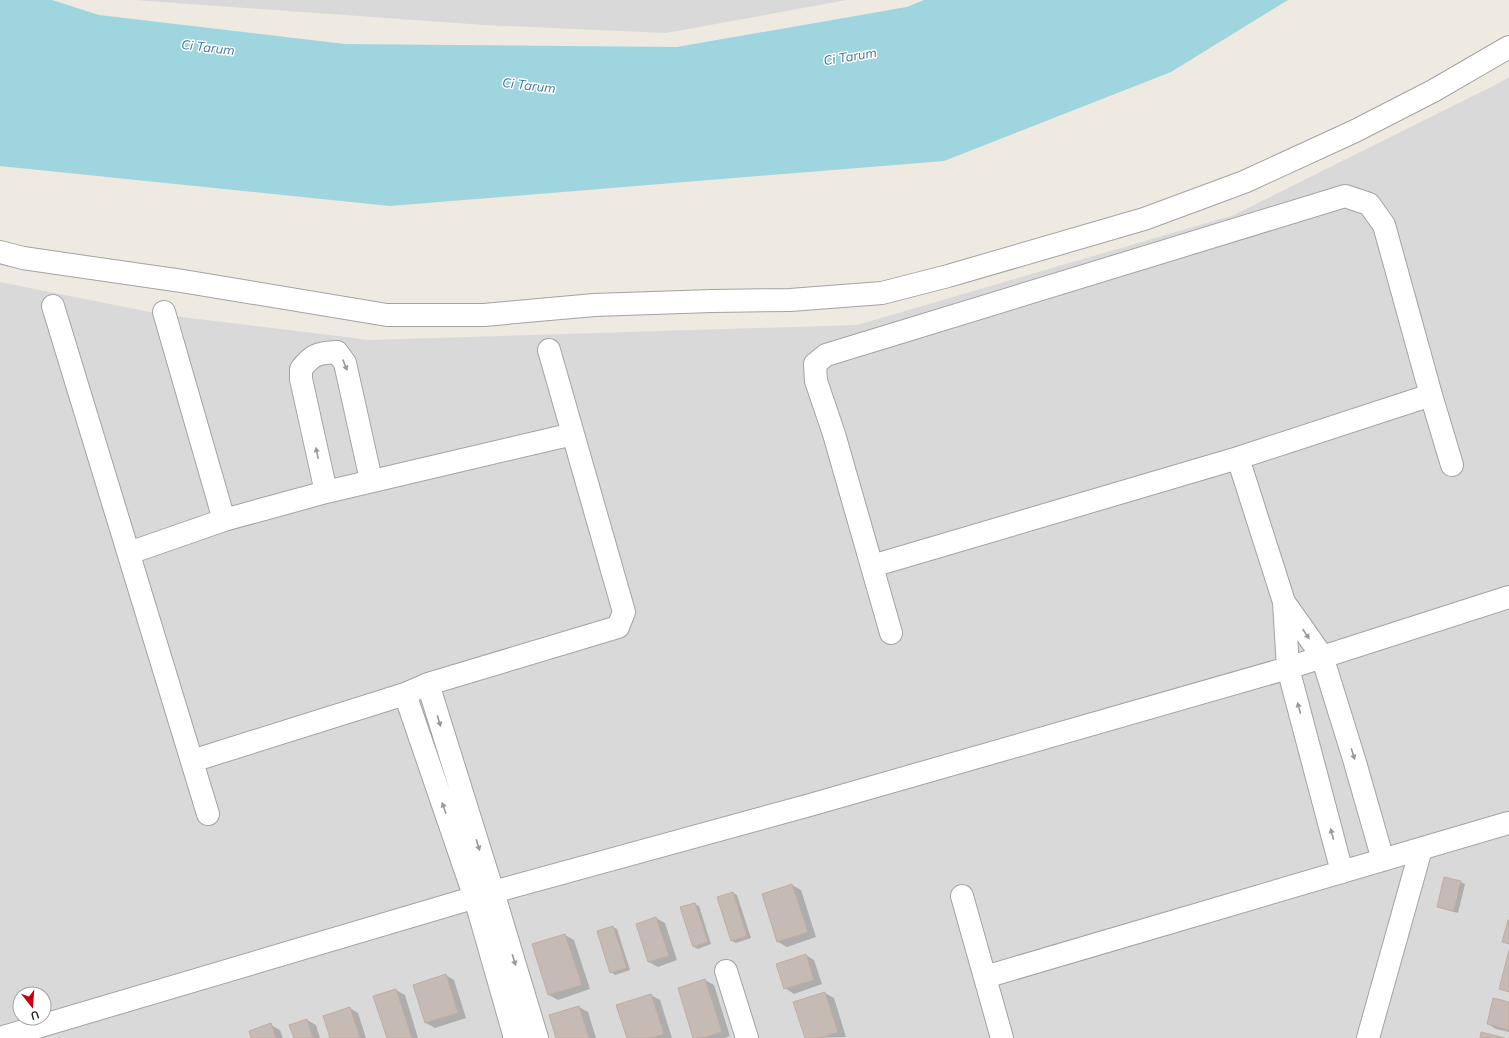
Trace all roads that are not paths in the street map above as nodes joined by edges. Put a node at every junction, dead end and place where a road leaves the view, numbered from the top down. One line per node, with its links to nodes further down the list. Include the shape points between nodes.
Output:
1 (1509, 47): 2 (street, via 1433,91 1355,131 1244,182 1144,219 882,293 790,300 594,306 484,315 387,315 23,258)
2 (0, 252)
3 (52, 306): 13 (street)
4 (164, 312): 12 (street)
5 (549, 350): 7 (street)
6 (1431, 395): 8 (street); 9 (street); 14 (street, via 1384,225 1369,204 1345,196 1172,248 826,355 815,364 816,381)
7 (573, 434): 10 (street); 20 (street, via 624,612 618,627)
8 (1238, 458): 14 (street); 16 (street)
9 (1452, 465)
10 (371, 480): 11 (street); 11 (street, one-way to 10, via 301,379 301,369 309,359 322,353 337,352 346,363)
11 (326, 492): 12 (street)
12 (224, 520): 13 (street)
13 (129, 553): 22 (street)
14 (872, 566): 17 (street)
15 (1509, 597): 18 (street)
16 (1284, 602): 18 (street, one-way to 18); 19 (street)
17 (891, 633)
18 (1322, 656): 19 (street); 26 (street, one-way to 26)
19 (1288, 668): 27 (street, one-way to 19); 28 (street)
20 (428, 684): 21 (street); 28 (street, one-way to 28)
21 (405, 694): 22 (street); 28 (street, one-way to 21)
22 (192, 761): 23 (street)
23 (208, 814)
24 (1508, 823): 25 (street)
25 (1421, 849): 26 (street); 37 (street)
26 (1383, 860): 27 (street)
27 (1342, 872): 31 (street)
28 (484, 895): 32 (street); 33 (street); 34 (street, one-way to 34)
29 (962, 896): 31 (street)
30 (726, 971): 35 (street)
31 (985, 977): 36 (street)
32 (0, 1038)
33 (515, 1038)
34 (537, 1038)
35 (747, 1038)
36 (1002, 1038)
37 (1368, 1038)

